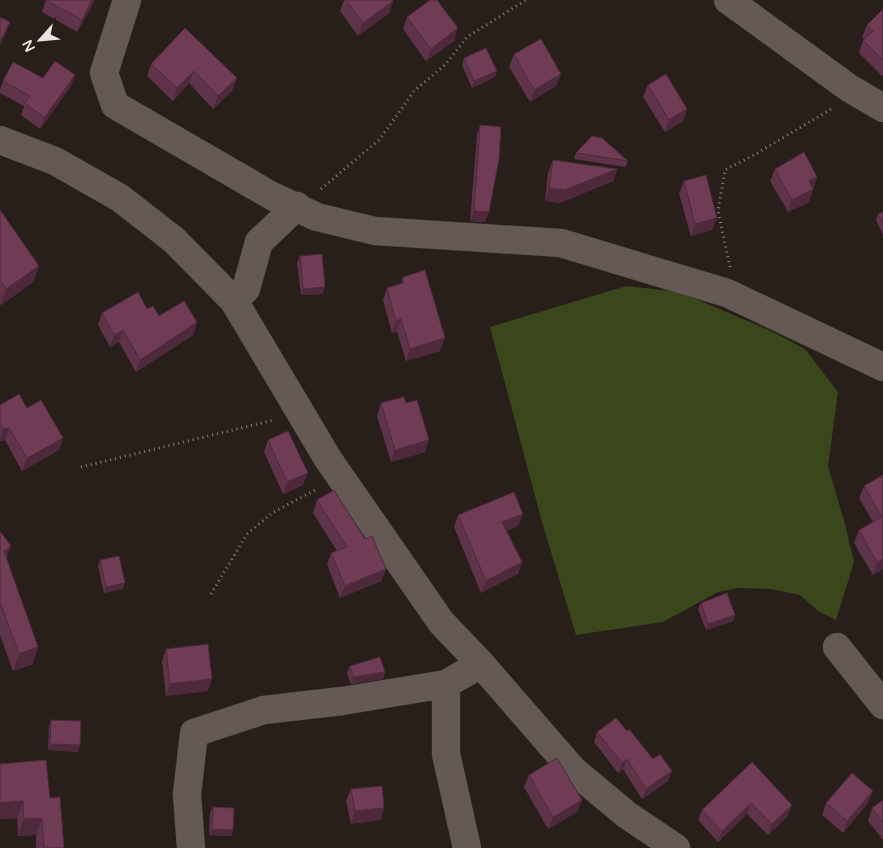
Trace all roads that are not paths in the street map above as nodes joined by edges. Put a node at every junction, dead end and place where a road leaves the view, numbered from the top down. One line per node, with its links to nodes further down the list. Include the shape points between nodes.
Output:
1 (127, 0): 5 (street, via 104,73 115,105 272,196)
2 (728, 0): 3 (street, via 849,88)
3 (883, 108)
4 (0, 140): 6 (street, via 55,161 120,198 174,240)
5 (297, 206): 6 (street, via 259,242 246,289); 7 (street, via 317,217 375,231 561,243 727,293)
6 (234, 301): 9 (street, via 340,478 441,622)
7 (883, 367)
8 (837, 647): 11 (street)
9 (481, 664): 10 (street); 14 (street, via 573,770 627,816)
10 (446, 684): 12 (street, via 264,710 194,733 187,794); 13 (street, via 446,754)
11 (883, 705)
12 (191, 848)
13 (467, 848)
14 (676, 848)

